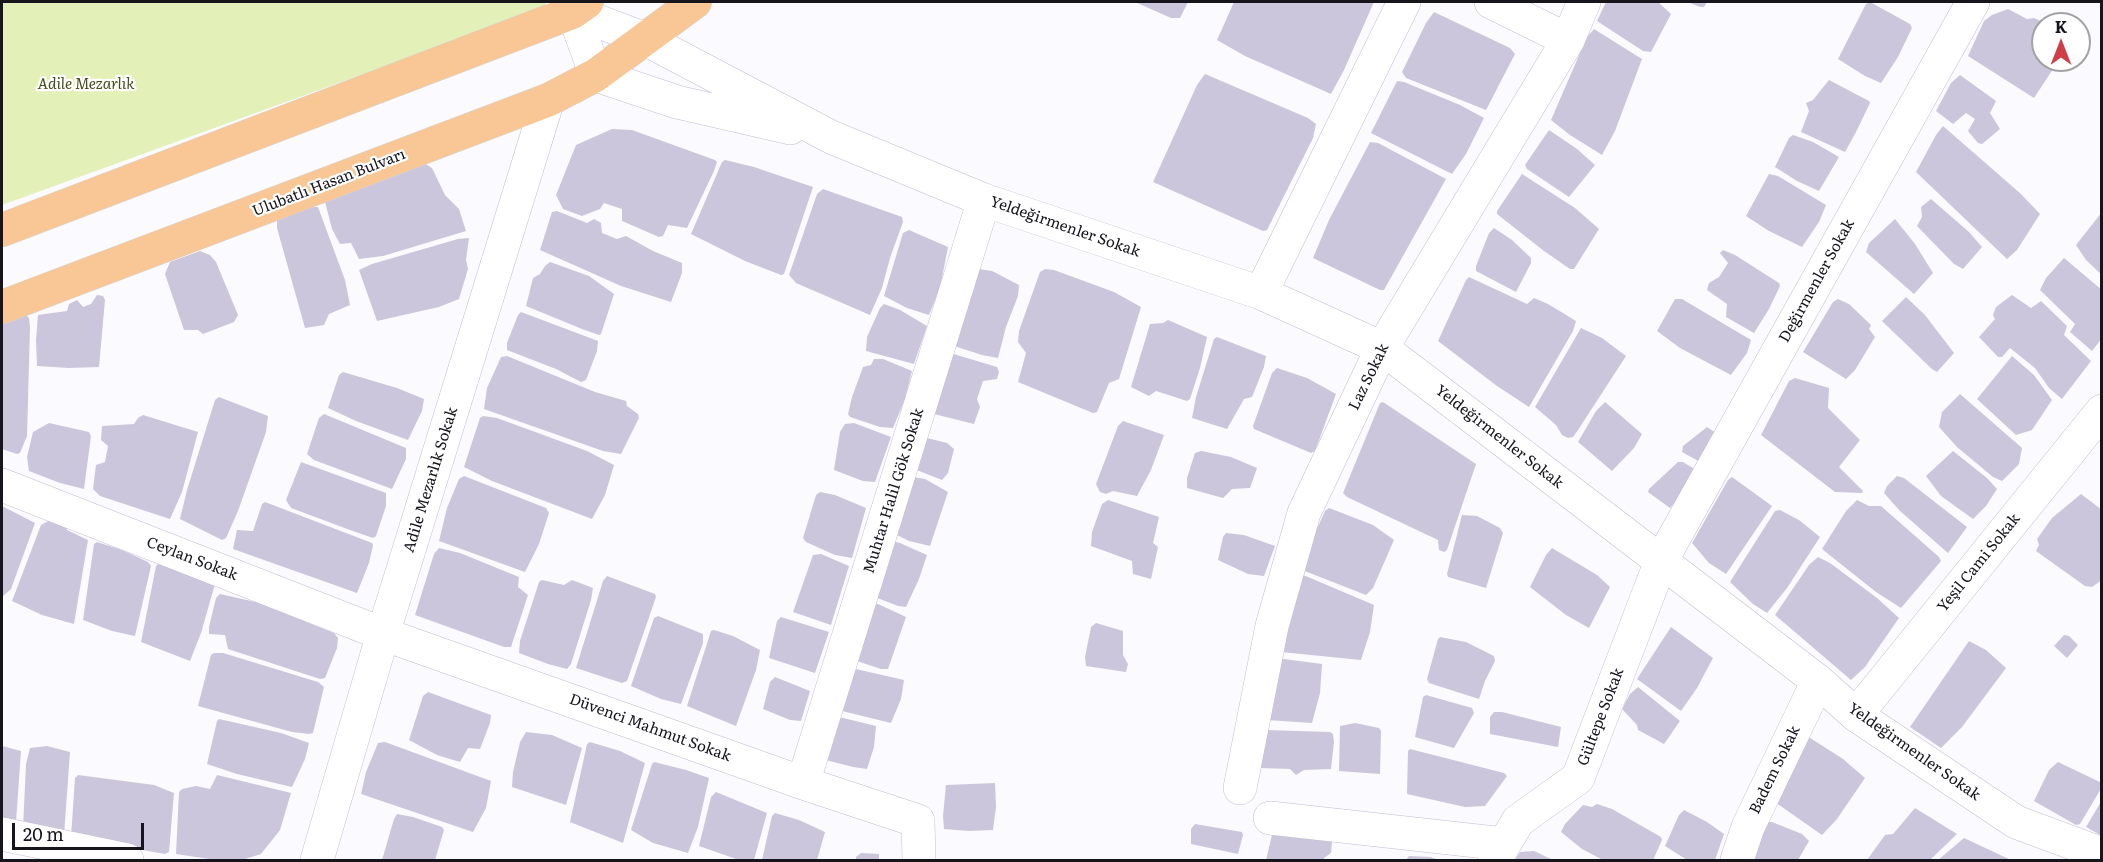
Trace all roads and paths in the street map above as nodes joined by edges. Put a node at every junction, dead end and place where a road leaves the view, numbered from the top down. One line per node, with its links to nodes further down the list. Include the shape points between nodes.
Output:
1 (695, 2): 7 (main road, Ulubatlı Hasan Bulvarı)
2 (1404, 2): 14 (street)
3 (1491, 2): 8 (street)
4 (1584, 2): 8 (street, Laz Sokak)
5 (1973, 2): 19 (street, Değirmenler Sokak)
6 (574, 5): 7 (street, Yeldeğirmenler Sokak); 9 (street); 13 (main road)
7 (645, 39): 9 (main road, Ulubatlı Hasan Bulvarı); 11 (street, Yeldeğirmenler Sokak)
8 (1568, 40): 16 (street, Laz Sokak)
9 (596, 75): 10 (main road, Ulubatlı Hasan Bulvarı); 11 (street, Yeldeğirmenler Sokak, via 677,102)
10 (548, 100): 15 (main road, Ulubatlı Hasan Bulvarı); 20 (street, Adile Mezarlık Sokak)
11 (831, 137): 12 (street, Yeldeğirmenler Sokak)
12 (984, 200): 14 (street, Yeldeğirmenler Sokak); 23 (street, Muhtar Halil Gök Sokak)
13 (2, 230)
14 (1261, 293): 16 (street, Yeldeğirmenler Sokak)
15 (2, 307)
16 (1383, 348): 19 (street, Yeldeğirmenler Sokak); 24 (street, Laz Sokak, via 1304,513 1272,626)
17 (2102, 411): 22 (street, Yeşil Cami Sokak)
18 (2, 485): 20 (street, Ceylan Sokak)
19 (1661, 561): 21 (street, Yeldeğirmenler Sokak); 27 (street, Gültepe Sokak, via 1578,778 1518,821)
20 (383, 634): 23 (street, Düvenci Mahmut Sokak); 30 (street, Adile Mezarlık Sokak)
21 (1818, 681): 22 (street, Yeldeğirmenler Sokak); 32 (street, Badem Sokak, via 1748,827)
22 (1856, 715): 28 (street, Yeldeğirmenler Sokak, via 2016,822)
23 (803, 783): 31 (street, Düvenci Mahmut Sokak, via 918,821)
24 (1240, 788)
25 (1270, 818): 27 (street, Gültepe Sokak)
26 (2, 834): 29 (street)
27 (1500, 852)
28 (2102, 854)
29 (127, 861)
30 (317, 861)
31 (919, 861)
32 (1737, 861)

